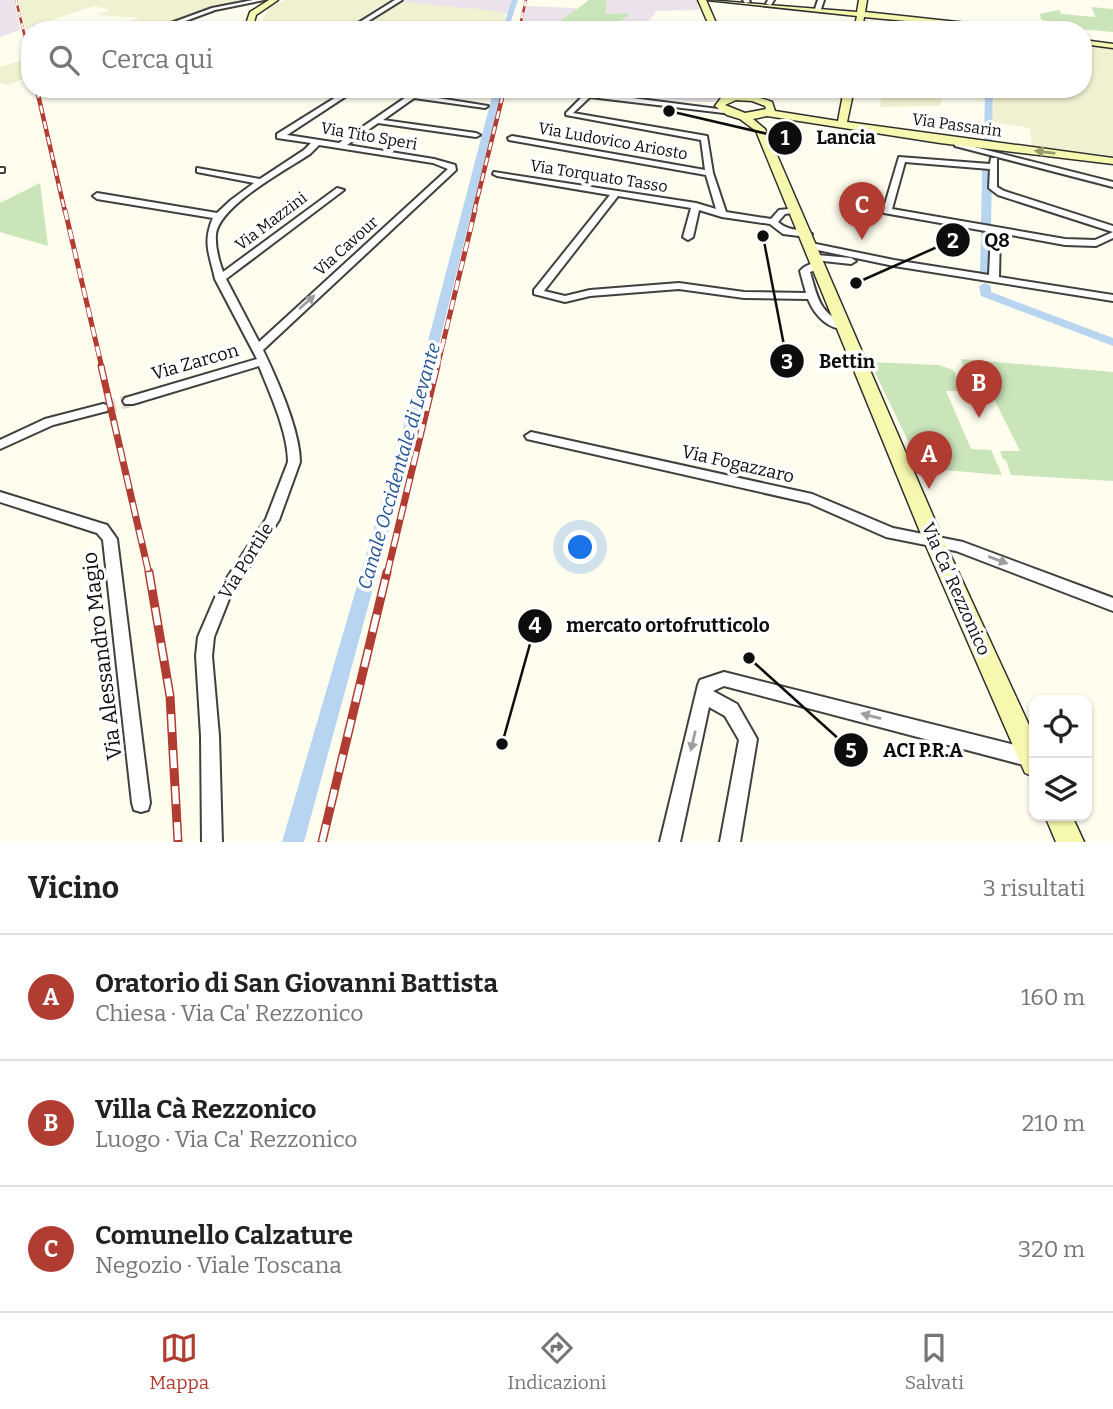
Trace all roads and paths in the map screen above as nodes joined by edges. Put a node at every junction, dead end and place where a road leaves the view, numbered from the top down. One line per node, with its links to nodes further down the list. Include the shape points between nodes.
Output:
1 (274, 0): 11 (street)
2 (399, 0): 15 (street)
3 (711, 0): 4 (street)
4 (722, 0): 5 (street); 9 (street)
5 (728, 0): 7 (street)
6 (863, 0): 12 (street)
7 (746, 1): 8 (street)
8 (770, 2): 10 (street)
9 (704, 4): 16 (street)
10 (819, 4): 12 (street)
11 (257, 5): 13 (street, via 214,9); 14 (street)
12 (860, 13): 17 (street); 18 (street)
13 (180, 21)
14 (250, 21)
15 (365, 21)
16 (711, 21)
17 (859, 21)
18 (936, 21)
19 (1092, 42): 20 (street)
20 (1113, 46)
21 (340, 98): 37 (street)
22 (409, 98): 33 (street)
23 (427, 98): 29 (street)
24 (586, 98): 47 (street, via 569,115 702,137)
25 (630, 98): 30 (street)
26 (733, 98): 30 (street)
27 (752, 98): 31 (street, via 765,102)
28 (847, 98): 34 (street)
29 (485, 106)
30 (722, 106): 32 (street)
31 (766, 112): 32 (street); 34 (street, Via Passarin); 35 (street)
32 (743, 116): 35 (street)
33 (378, 121): 36 (street); 41 (street)
34 (842, 124): 39 (street, Via Passarin)
35 (760, 130): 55 (street, Via Ca' Rezzonico)
36 (476, 135)
37 (280, 136): 40 (street, Via Tito Speri)
38 (512, 138): 47 (street, Via Ludovico Ariosto)
39 (940, 140): 42 (street); 43 (street, Via Passarin, one-way to 39)
40 (317, 142): 41 (street, Via Tito Speri); 49 (street)
41 (341, 145): 44 (street, Via Tito Speri)
42 (996, 153): 45 (street); 50 (street)
43 (1113, 161)
44 (453, 167): 69 (street, Via Cavour, one-way to 44)
45 (992, 167): 59 (street, via 993,188 1001,193); 60 (street, via 902,159 887,211)
46 (200, 170): 49 (street)
47 (709, 173): 56 (street)
48 (497, 174): 52 (street, Via Torquato Tasso)
49 (263, 182): 57 (street)
50 (1113, 185)
51 (340, 190): 65 (street, Via Mazzini)
52 (615, 194): 54 (street, Via Torquato Tasso); 66 (street, via 538,292 565,299 679,286 744,295)
53 (97, 196): 57 (street)
54 (696, 206): 56 (street, Via Torquato Tasso); 62 (street)
55 (796, 210): 58 (street, via 782,212); 63 (street, Via Ca' Rezzonico)
56 (722, 214): 58 (street, Via Torquato Tasso)
57 (218, 216): 65 (street, Via Portile, via 212,228 212,246)
58 (773, 222): 63 (street, Via Torquato Tasso)
59 (1113, 229)
60 (996, 231): 61 (street, via 1084,244); 64 (street)
61 (1113, 235)
62 (688, 237)
63 (814, 251): 64 (street, Via Torquato Tasso); 66 (street, via 805,271); 68 (street, Via Ca' Rezzonico)
64 (995, 278): 67 (street, Via Torquato Tasso)
65 (220, 279): 69 (street, Via Portile)
66 (813, 296): 68 (street, via 816,311 828,322)
67 (1113, 298)
68 (845, 327): 75 (street, Via Ca' Rezzonico)
69 (260, 355): 70 (street, Via Zarcon); 82 (street, Via Portile, via 294,462 268,529 222,597 206,637)
70 (131, 398)
71 (100, 407): 73 (street, via 48,422)
72 (531, 436): 75 (street, Via Fogazzaro, via 812,499 891,533)
73 (0, 445)
74 (0, 497): 80 (street, Via Alessandro Magio, via 102,528 110,539)
75 (933, 539): 76 (street, one-way to 76); 78 (street, Via Ca' Rezzonico)
76 (1113, 605)
77 (703, 695): 79 (street, one-way to 77, via 737,681 706,685); 83 (street, one-way to 83); 84 (street, via 731,710 748,739)
78 (1032, 758)
79 (1029, 760)
80 (141, 803)
81 (1060, 821): 85 (street)
82 (212, 842)
83 (670, 842)
84 (730, 842)
85 (1070, 842)

